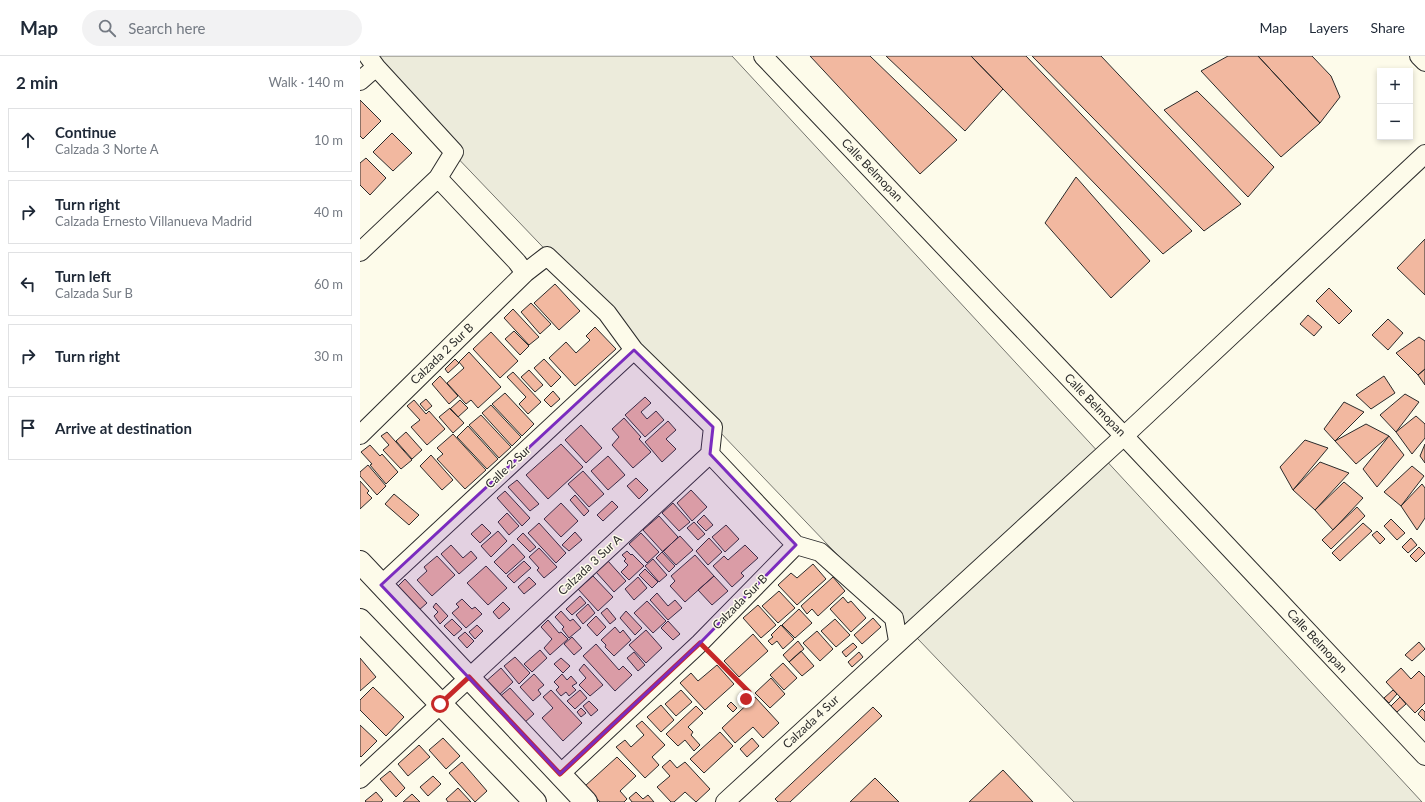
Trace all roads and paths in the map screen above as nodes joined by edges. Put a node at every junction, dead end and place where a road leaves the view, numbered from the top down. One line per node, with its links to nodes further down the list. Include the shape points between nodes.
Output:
1 (763, 56): 12 (street, Calle Belmopan)
2 (1419, 56): 4 (street)
3 (372, 61): 5 (street); 7 (street, via 454,152)
4 (1425, 62)
5 (360, 81)
6 (1425, 154): 12 (street, Calzada 4 Sur)
7 (438, 178): 8 (street); 9 (street)
8 (360, 252)
9 (525, 273): 10 (street, Calzada 2 Sur B, via 547,256 607,313); 11 (street, Calzada 2 Sur B)
10 (634, 350): 13 (street, via 713,427); 16 (street, Calle 2 Sur)
11 (360, 434)
12 (1124, 436): 18 (street, Calzada 4 Sur); 23 (street, Calle Belmopan)
13 (710, 454): 14 (street); 20 (street, Calzada 3 Sur A)
14 (796, 545): 18 (street, via 820,552 894,618); 19 (street, Calzada Sur B)
15 (360, 562): 16 (street)
16 (381, 585): 20 (street)
17 (360, 620): 22 (street)
18 (898, 641): 28 (street, Calzada 4 Sur)
19 (700, 643): 21 (path, via 749,692 750,696); 24 (street, Calzada Sur B)
20 (469, 677): 22 (street, Calzada 3 Sur A); 24 (street)
21 (738, 702)
22 (440, 704): 25 (street, Calzada 3 Sur A); 26 (street)
23 (1425, 756)
24 (560, 774): 27 (street)
25 (360, 778)
26 (533, 801)
27 (586, 802)
28 (725, 802)

